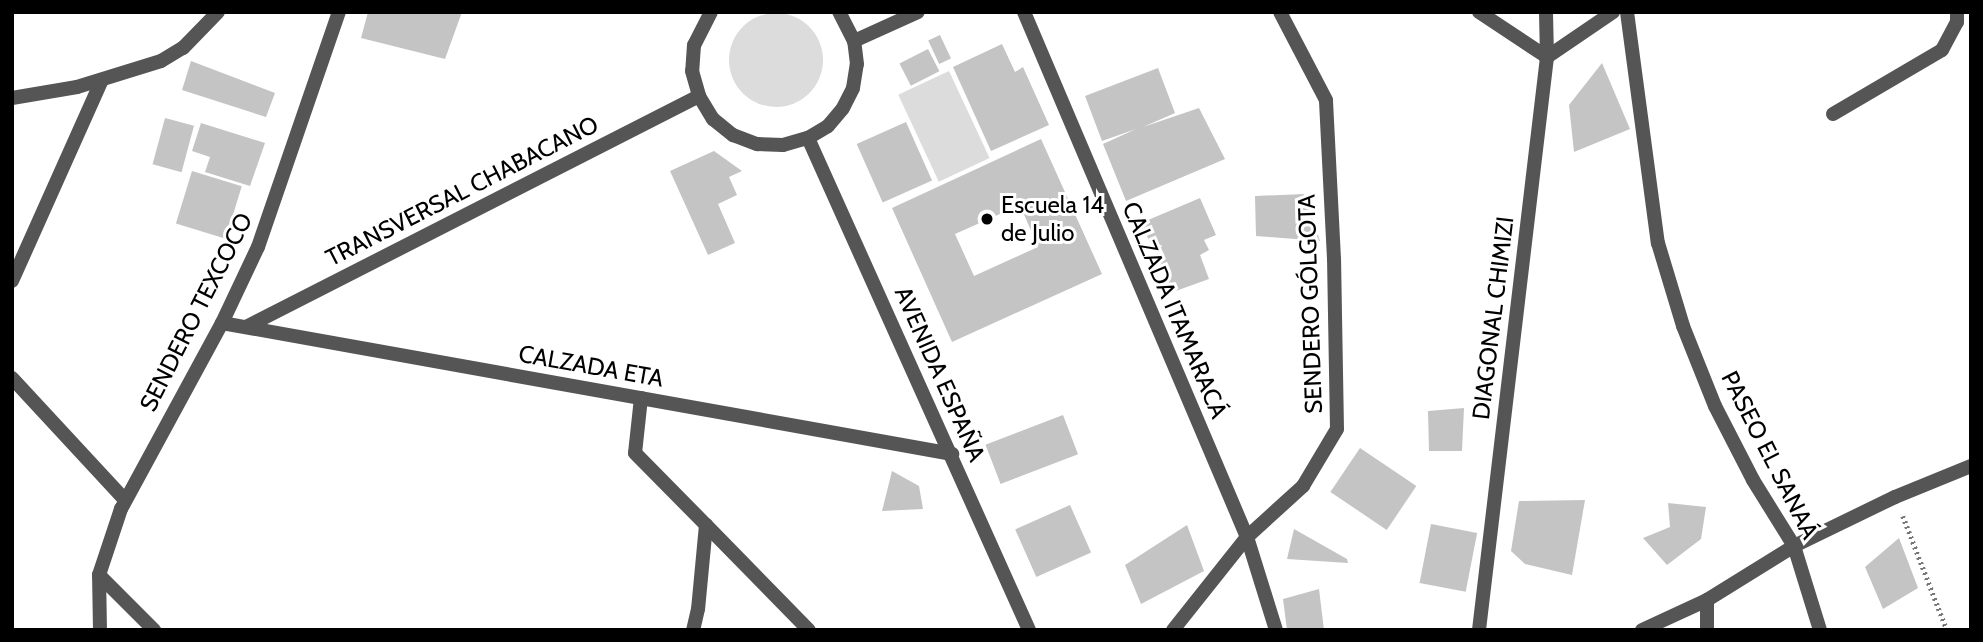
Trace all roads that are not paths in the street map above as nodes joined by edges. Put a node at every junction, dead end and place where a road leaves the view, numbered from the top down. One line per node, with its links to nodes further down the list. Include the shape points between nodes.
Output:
1 (218, 12): 15 (street, via 183,48 161,61)
2 (339, 12): 21 (street, SENDERO TEXCOCO, via 269,218)
3 (711, 12): 16 (street, via 694,45 692,71)
4 (839, 12): 13 (street)
5 (918, 12): 13 (street)
6 (1024, 12): 29 (street, CALZADA ITAMARACÁ)
7 (1280, 12): 29 (street, SENDERO GÓLGOTA, via 1326,100 1337,429 1303,486)
8 (1479, 12): 14 (street)
9 (1546, 12): 14 (street, DIAGONAL CHIMIZI)
10 (1614, 12): 14 (street)
11 (1627, 12): 30 (street, PASEO EL SANAÁ, via 1658,243 1683,326 1715,406)
12 (1957, 12): 18 (street, via 1957,22 1942,50)
13 (855, 41): 19 (street, via 853,88 828,126)
14 (1547, 57): 40 (street, DIAGONAL CHIMIZI)
15 (102, 80): 17 (street); 20 (street)
16 (699, 96): 19 (street, via 713,119 733,135 757,144 783,145); 22 (street, TRANSVERSAL CHABACANO)
17 (12, 98)
18 (1833, 114)
19 (808, 138): 25 (street, AVENIDA ESPAÑA)
20 (12, 281)
21 (222, 323): 22 (street, CALZADA ETA); 27 (street, SENDERO TEXCOCO)
22 (246, 327): 24 (street, CALZADA ETA)
23 (12, 378): 27 (street)
24 (641, 398): 25 (street, CALZADA ETA); 28 (street, via 635,453)
25 (952, 454): 37 (street, AVENIDA ESPAÑA)
26 (1971, 466): 30 (street)
27 (125, 500): 31 (street, SENDERO TEXCOCO)
28 (706, 525): 35 (street); 36 (street)
29 (1248, 537): 38 (street, SENDERO GÓLGOTA); 39 (street, CALZADA ITAMARACÁ)
30 (1794, 546): 32 (street); 43 (street, PASEO EL SANAÁ)
31 (99, 575): 33 (street, SENDERO TEXCOCO); 34 (street)
32 (1707, 600): 41 (street); 42 (street)
33 (100, 630)
34 (154, 630)
35 (693, 630)
36 (809, 630)
37 (1029, 630)
38 (1173, 630)
39 (1276, 630)
40 (1479, 630)
41 (1642, 630)
42 (1707, 630)
43 (1820, 630)

